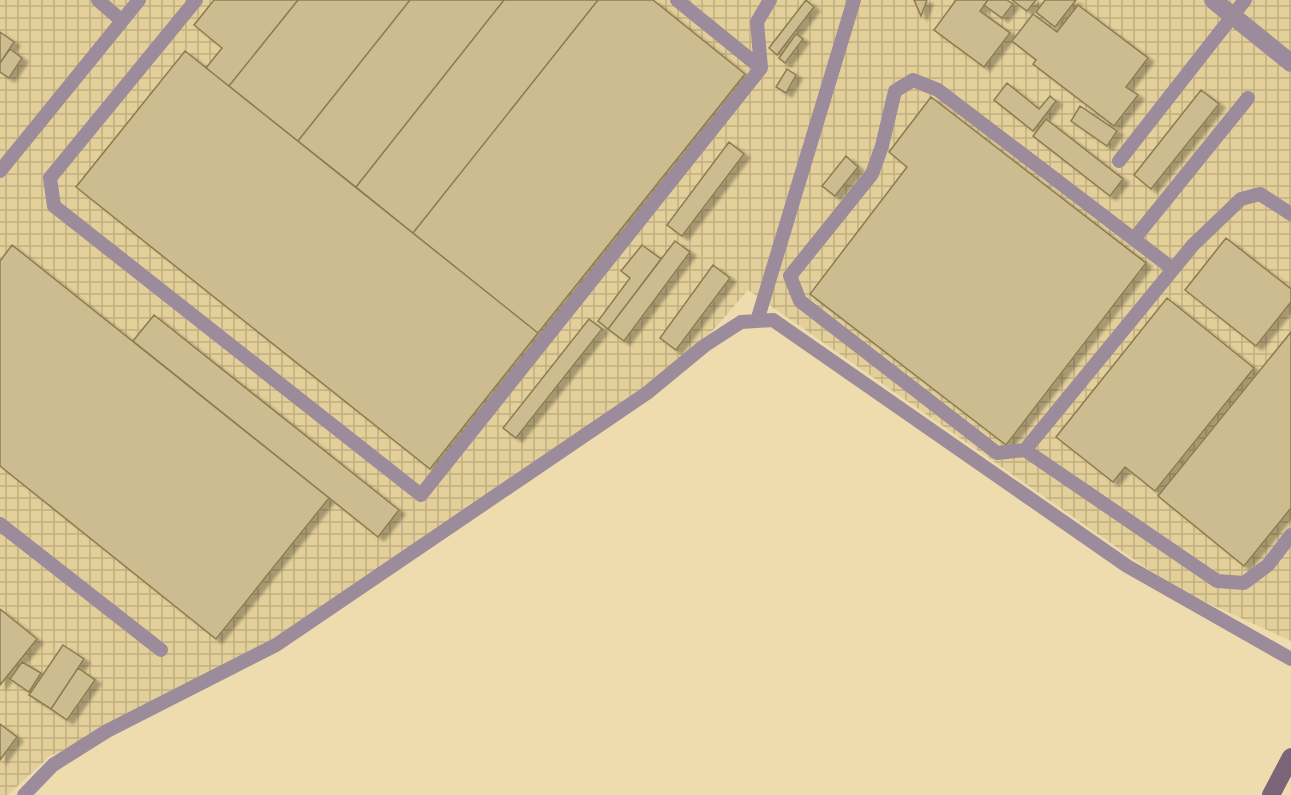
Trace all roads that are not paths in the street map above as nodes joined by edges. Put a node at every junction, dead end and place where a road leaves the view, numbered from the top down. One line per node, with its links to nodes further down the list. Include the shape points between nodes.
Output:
1 (98, 0): 10 (lane)
2 (139, 0): 10 (lane)
3 (196, 0): 12 (lane, via 50,178 54,206 421,495)
4 (676, 0): 12 (lane)
5 (770, 0): 12 (lane, via 757,22)
6 (854, 0): 19 (lane)
7 (1213, 0): 9 (street)
8 (1245, 0): 9 (lane)
9 (1232, 16): 11 (street); 14 (lane)
10 (122, 21): 15 (lane)
11 (1291, 63)
12 (761, 68)
13 (1248, 98): 17 (lane)
14 (1119, 161)
15 (0, 171)
16 (1291, 214): 18 (lane, via 1260,194 1241,199 1192,245)
17 (1134, 239): 18 (lane); 20 (lane, via 938,90 913,80 894,91 872,174 790,276 800,301 997,453)
18 (1173, 269): 20 (lane)
19 (757, 321): 24 (lane, via 773,320 1127,566); 26 (lane, via 741,322 704,346 646,393 276,645 107,730 52,765)
20 (1025, 450): 22 (lane, via 1217,581 1245,584 1268,565)
21 (0, 524): 23 (lane)
22 (1291, 535)
23 (160, 650)
24 (1291, 659)
25 (1291, 757): 27 (street)
26 (24, 795)
27 (1271, 795)

